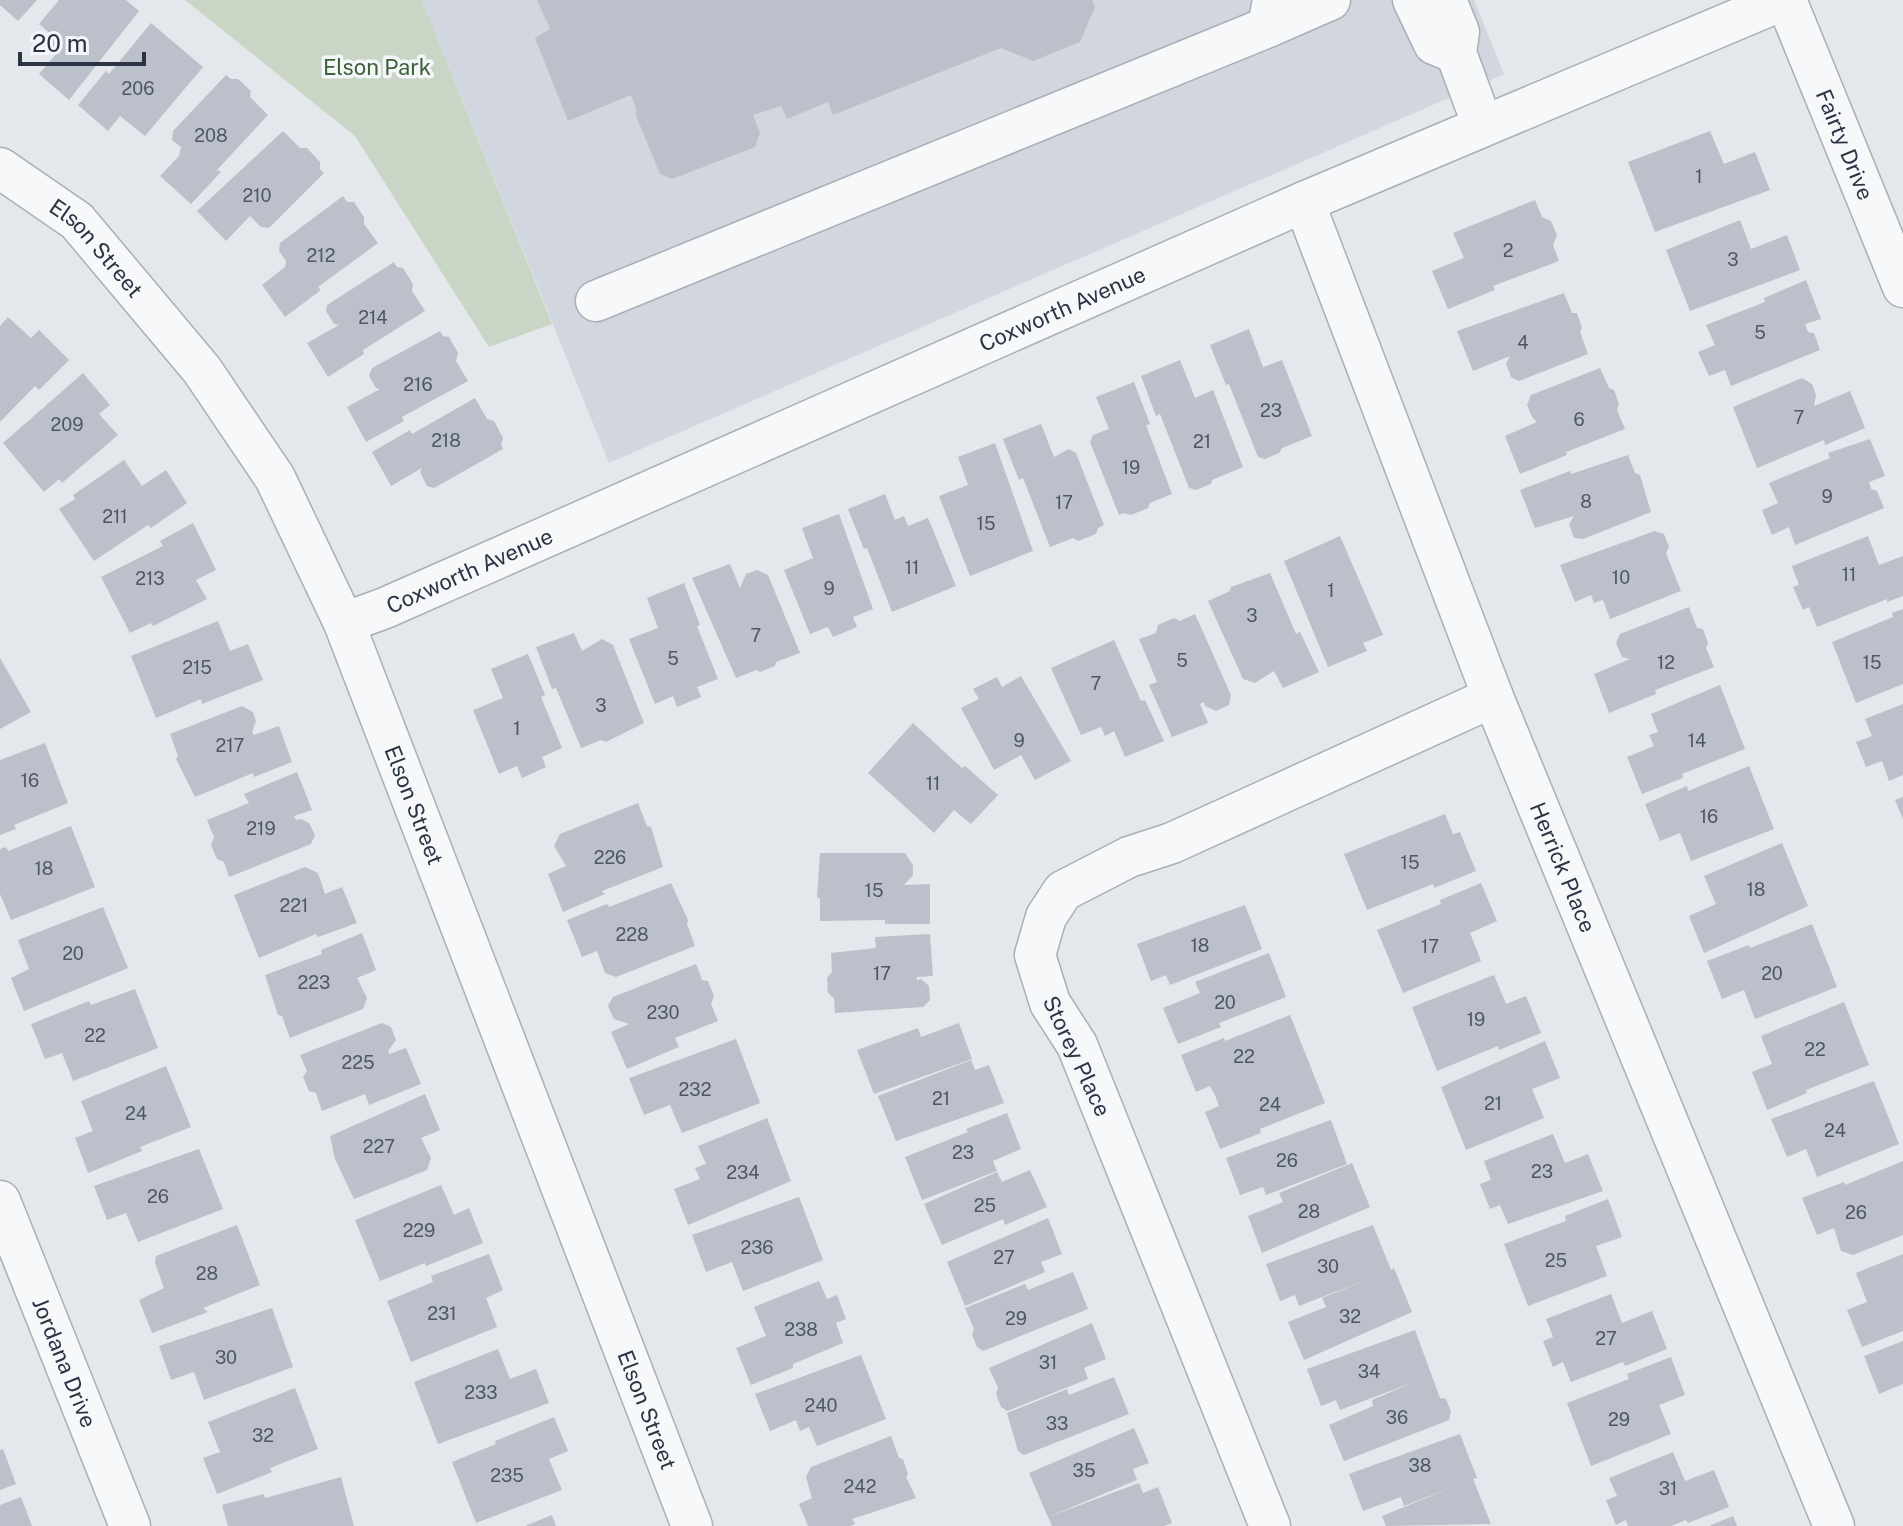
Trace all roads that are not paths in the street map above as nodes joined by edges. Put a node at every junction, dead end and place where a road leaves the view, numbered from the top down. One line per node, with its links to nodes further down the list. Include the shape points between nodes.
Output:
1 (1330, 0): 5 (street)
2 (1413, 0): 6 (street, via 1434,44)
3 (1446, 0): 6 (street, via 1459,32)
4 (1784, 0): 7 (street, Coxworth Avenue); 10 (street, Fairty Drive)
5 (1270, 14): 11 (street)
6 (1456, 53): 7 (street)
7 (1483, 126): 9 (street, Coxworth Avenue)
8 (0, 168): 12 (street, Elson Street, via 77,221 202,370 275,478)
9 (1304, 202): 12 (street, Coxworth Avenue); 13 (street, Herrick Place)
10 (1903, 287)
11 (596, 301)
12 (344, 623): 16 (street, Elson Street)
13 (1493, 697): 17 (street, Storey Place, via 1063,891 1046,917 1035,955 1050,1003 1077,1045); 18 (street, Herrick Place)
14 (0, 1201): 15 (street, Jordana Drive)
15 (130, 1526)
16 (692, 1526)
17 (1270, 1526)
18 (1834, 1526)

